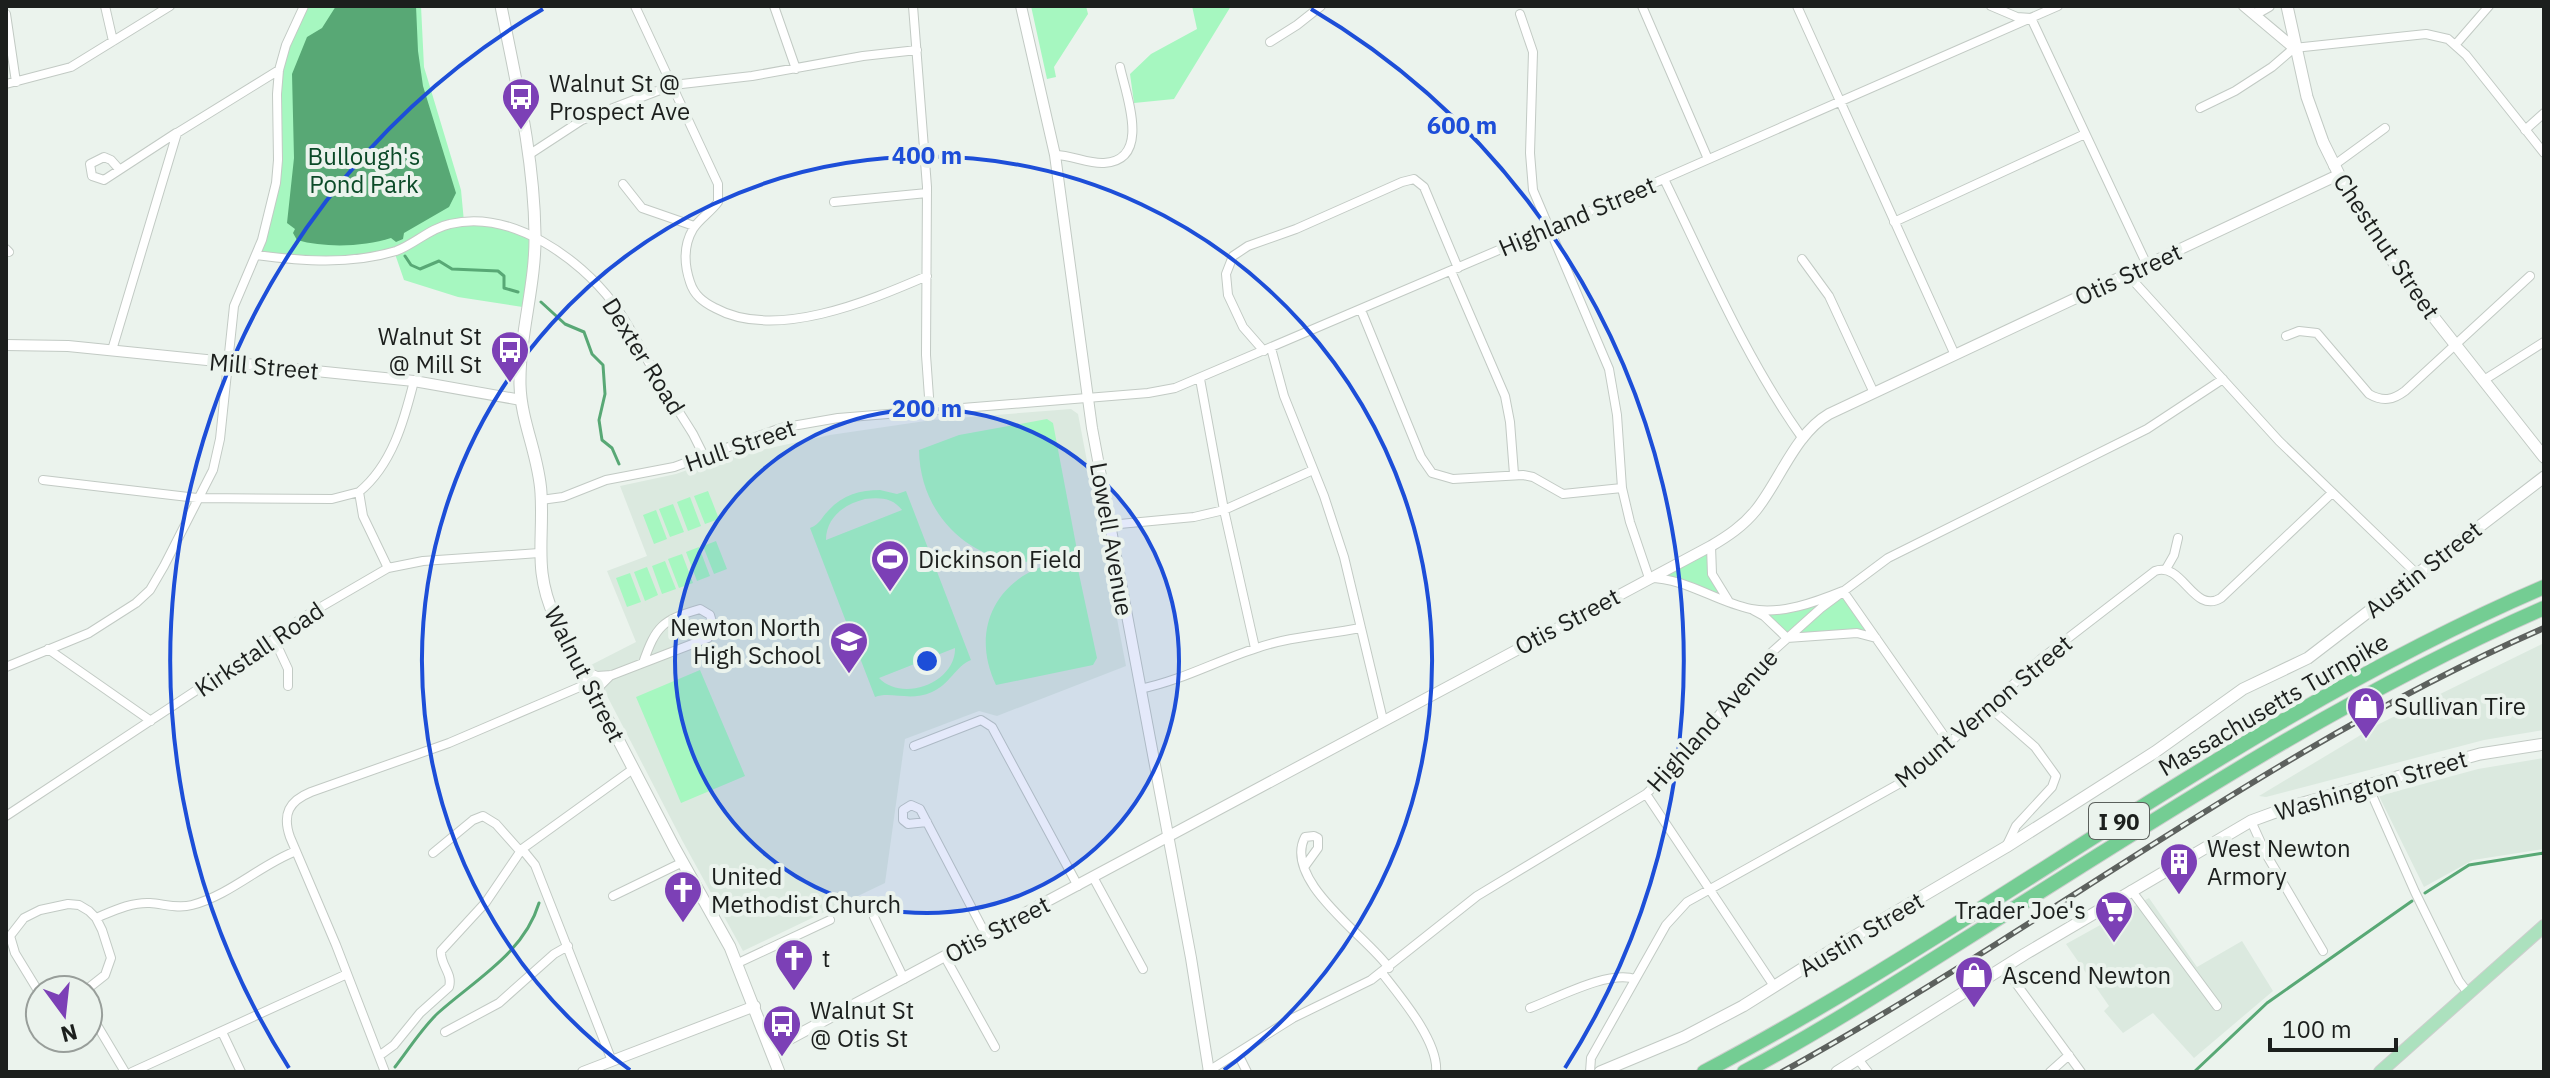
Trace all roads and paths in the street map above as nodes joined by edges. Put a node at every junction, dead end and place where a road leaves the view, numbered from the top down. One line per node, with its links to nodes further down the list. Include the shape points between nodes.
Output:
1 (105, 6): 22 (street)
2 (170, 6): 22 (street)
3 (304, 6): 29 (street)
4 (501, 6): 41 (main road, Walnut Street)
5 (635, 6): 32 (street)
6 (774, 6): 28 (street)
7 (913, 6): 26 (street)
8 (1021, 6): 42 (street, Lowell Avenue)
9 (1321, 6): 23 (street)
10 (1642, 6): 43 (street)
11 (1797, 6): 33 (street)
12 (1991, 6): 21 (street)
13 (2058, 6): 21 (street, Highland Street)
14 (2244, 6): 20 (street)
15 (2269, 6): 20 (street)
16 (2287, 6): 25 (main road, Chestnut Street)
17 (2489, 6): 24 (street)
18 (6, 14): 30 (street)
19 (1520, 14): 52 (street, via 1533,52 1530,173)
20 (2255, 14): 25 (street)
21 (2031, 18): 33 (street, Highland Street); 39 (street)
22 (113, 41): 30 (street, via 71,67)
23 (1270, 42)
24 (2456, 44): 25 (street, via 2438,35 2415,34); 37 (street)
25 (2294, 48): 34 (street, via 2235,91); 45 (main road, Chestnut Street)
26 (917, 50): 28 (street); 48 (street)
27 (1120, 67): 42 (street, via 1133,131 1126,153 1099,163)
28 (796, 69): 32 (street)
29 (279, 70): 38 (street); 54 (street, via 277,177)
30 (16, 82): 31 (street)
31 (6, 84)
32 (673, 85): 41 (street, via 582,120); 51 (street, via 718,184 719,199)
33 (1839, 102): 43 (street, Highland Street); 50 (street)
34 (2200, 108)
35 (2544, 113): 37 (street)
36 (2385, 128): 45 (street)
37 (2525, 130): 40 (street)
38 (177, 133): 44 (street); 66 (street)
39 (2085, 134): 50 (street); 56 (street)
40 (2544, 153)
41 (530, 154): 53 (main road, Walnut Street)
42 (1055, 155): 75 (street, Lowell Avenue)
43 (1708, 159): 46 (street, Highland Street)
44 (119, 169)
45 (2336, 171): 56 (street, Otis Street); 64 (main road, Chestnut Street, via 2372,232)
46 (1664, 179): 52 (street, Highland Street); 78 (street, via 1753,361)
47 (623, 184): 51 (street, via 642,208)
48 (927, 193): 49 (street); 59 (street)
49 (834, 202)
50 (1894, 222): 68 (street)
51 (694, 226): 59 (street, via 685,259 693,291 738,318 813,315)
52 (1548, 229): 57 (street, Highland Street); 85 (street, via 1609,369)
53 (535, 239): 54 (street, Dexter Road, via 500,225 462,222 369,257 314,261); 76 (main road, Walnut Street); 80 (street, Dexter Road, via 573,263 615,305)
54 (256, 255): 69 (street, via 234,306)
55 (1802, 259): 74 (street, via 1829,296)
56 (2147, 265): 58 (street, Otis Street)
57 (1455, 269): 61 (street, Highland Street); 67 (street, via 1424,187 1414,179 1248,246 1228,264 1226,284 1238,319); 82 (street, via 1505,396)
58 (2128, 275): 68 (street, Otis Street); 71 (street)
59 (927, 276): 77 (street)
60 (2530, 276): 64 (street)
61 (1361, 310): 67 (street, Highland Street); 82 (street, via 1426,467 1453,479)
62 (2286, 336): 64 (street, via 2317,333 2378,400 2405,391)
63 (2544, 342): 72 (street)
64 (2455, 343): 72 (main road, Chestnut Street)
65 (6, 345): 66 (street, Mill Street)
66 (112, 350): 69 (street, Mill Street)
67 (1267, 350): 70 (street, Highland Street); 81 (street)
68 (1955, 355): 74 (street, Otis Street)
69 (228, 364): 73 (street, Mill Street); 88 (street, via 217,457)
70 (1200, 379): 75 (street, Highland Street, via 1163,391); 90 (street)
71 (2223, 379): 87 (street); 100 (street, Highland Avenue, via 2147,429 1903,549)
72 (2484, 380): 79 (main road, Chestnut Street)
73 (414, 381): 76 (street, Mill Street); 86 (street, via 385,464)
74 (1874, 393): 78 (street, Otis Street, via 1820,420)
75 (1087, 399): 77 (street, Hull Street); 91 (street, Lowell Avenue)
76 (521, 400): 89 (main road, Walnut Street)
77 (930, 411): 80 (street, Hull Street, via 798,424)
78 (1803, 439): 93 (street, Otis Street, via 1753,514)
79 (2543, 455)
80 (704, 456): 89 (street, Hull Street)
81 (1313, 470): 90 (street); 104 (street, via 1344,557)
82 (1514, 474): 85 (street, via 1533,477 1563,494)
83 (2544, 477): 97 (main road, Austin Street)
84 (43, 480): 88 (street)
85 (1622, 488): 98 (street)
86 (359, 492): 88 (street, via 332,499); 95 (street, via 363,516)
87 (2332, 493): 96 (street, via 2216,601 2204,601); 97 (street)
88 (197, 498): 109 (street, via 150,590 110,622)
89 (541, 500): 94 (main road, Walnut Street)
90 (1224, 510): 91 (street); 108 (street)
91 (1109, 525): 116 (street, Lowell Avenue)
92 (2178, 538): 96 (street)
93 (1711, 546): 98 (street, Otis Street); 101 (street, via 1712,574)
94 (539, 553): 95 (street, Kirkstall Road); 112 (main road, Walnut Street, via 550,608)
95 (388, 568): 107 (street, Kirkstall Road)
96 (2166, 569): 118 (street, Mount Vernon Street, via 2142,581)
97 (2416, 573): 131 (main road, Austin Street, via 2308,658 2243,689 2178,738)
98 (1649, 578): 101 (street, via 1674,580); 119 (street, Otis Street)
99 (2544, 587): 185 (highway, Massachusetts Turnpike / I 90, via 2303,708 1841,995)
100 (1843, 591): 103 (street, via 1800,605); 105 (street, Highland Avenue); 106 (street)
101 (1729, 601): 103 (street)
102 (2544, 608): 186 (highway, Massachusetts Turnpike / I 90, via 2309,726)
103 (1751, 609): 105 (street)
104 (1360, 628): 108 (street); 119 (street)
105 (1787, 638): 106 (street, via 1857,633); 126 (street, Highland Avenue)
106 (1877, 638): 121 (street)
107 (274, 639): 115 (street, via 288,669); 120 (street, Kirkstall Road)
108 (1255, 648): 116 (street, via 1177,681)
109 (48, 649): 111 (street); 120 (street)
110 (643, 663): 110 (street, via 708,638 714,629 710,615 700,609 664,622); 113 (street)
111 (6, 667)
112 (582, 670): 113 (street); 114 (main road, Walnut Street)
113 (612, 675): 117 (street, via 600,686)
114 (589, 683): 117 (main road, Walnut Street); 133 (street, via 459,739 301,796 289,806 285,820)
115 (288, 686)
116 (1140, 689): 130 (street, Lowell Avenue)
117 (598, 700): 124 (main road, Walnut Street)
118 (1988, 706): 121 (street, Mount Vernon Street); 131 (street, via 2035,747 2056,776)
119 (1383, 720): 130 (street, Otis Street)
120 (151, 721): 127 (street, Kirkstall Road)
121 (1950, 744): 139 (street, Mount Vernon Street, via 1901,784)
122 (2544, 744): 125 (main road, Washington Street, via 2480,754)
123 (914, 746): 138 (street, via 981,720 992,727)
124 (633, 769): 132 (street); 135 (main road, Walnut Street)
125 (2368, 786): 128 (main road, Washington Street); 160 (street)
126 (1646, 794): 139 (street); 153 (street, Highland Avenue, via 1477,896)
127 (6, 816)
128 (2251, 821): 140 (main road, Washington Street); 148 (street)
129 (927, 822): 146 (street)
130 (1168, 837): 137 (street, Otis Street); 180 (street, Lowell Avenue)
131 (2006, 847): 159 (main road, Austin Street)
132 (521, 850): 134 (street, via 483,816); 147 (street, via 532,860); 171 (street, via 486,902 441,951 449,987)
133 (296, 851): 143 (street, via 195,905 133,905); 155 (street)
134 (433, 853)
135 (683, 862): 141 (street); 150 (main road, Walnut Street)
136 (1305, 866): 153 (street, via 1329,908 1377,952)
137 (1093, 877): 138 (street, Otis Street); 152 (street)
138 (1078, 886): 146 (street, Otis Street)
139 (1708, 889): 158 (street, Mount Vernon Street, via 1672,916); 159 (street)
140 (2131, 890): 151 (main road, Washington Street); 162 (street)
141 (613, 896)
142 (874, 917): 157 (street)
143 (96, 918): 154 (street, via 79,905 68,904 24,918 10,936); 156 (street, via 108,945 110,965)
144 (830, 920): 150 (street)
145 (2544, 926): 160 (main road)
146 (986, 935): 149 (street, Otis Street)
147 (568, 946): 165 (street, via 499,1003); 173 (street)
148 (2323, 951)
149 (945, 957): 157 (street, Otis Street); 167 (street)
150 (738, 963): 161 (main road, Walnut Street)
151 (2004, 967): 170 (street); 172 (main road, Washington Street)
152 (1143, 969)
153 (1386, 970): 169 (street, Highland Avenue, via 1293,1018); 182 (street, via 1427,1039)
154 (29, 974)
155 (347, 974): 164 (street); 171 (street)
156 (104, 976)
157 (904, 979): 168 (street, Otis Street)
158 (1635, 979): 163 (street, via 1606,980); 183 (street, Mount Vernon Street, via 1591,1058)
159 (1774, 986): 184 (main road, Austin Street, via 1711,1024)
160 (2468, 993): 191 (main road)
161 (755, 1006): 168 (main road, Walnut Street); 173 (street)
162 (2217, 1006)
163 (1530, 1008)
164 (222, 1032): 175 (street); 176 (street)
165 (445, 1032)
166 (104, 1037): 174 (street)
167 (995, 1047)
168 (771, 1049): 179 (main road, Walnut Street)
169 (1238, 1054): 180 (street, Highland Avenue); 181 (street)
170 (2069, 1055): 189 (street); 190 (street)
171 (379, 1056): 177 (street)
172 (1858, 1059): 187 (main road, Washington Street); 188 (street)
173 (612, 1061): 178 (street)
174 (125, 1072)
175 (132, 1072)
176 (241, 1072)
177 (385, 1072)
178 (583, 1072)
179 (779, 1072)
180 (1209, 1072)
181 (1247, 1072)
182 (1436, 1072)
183 (1590, 1072)
184 (1600, 1072)
185 (1704, 1072)
186 (1744, 1072)
187 (1837, 1072)
188 (1868, 1072)
189 (2050, 1072)
190 (2081, 1072)
191 (2380, 1072)

